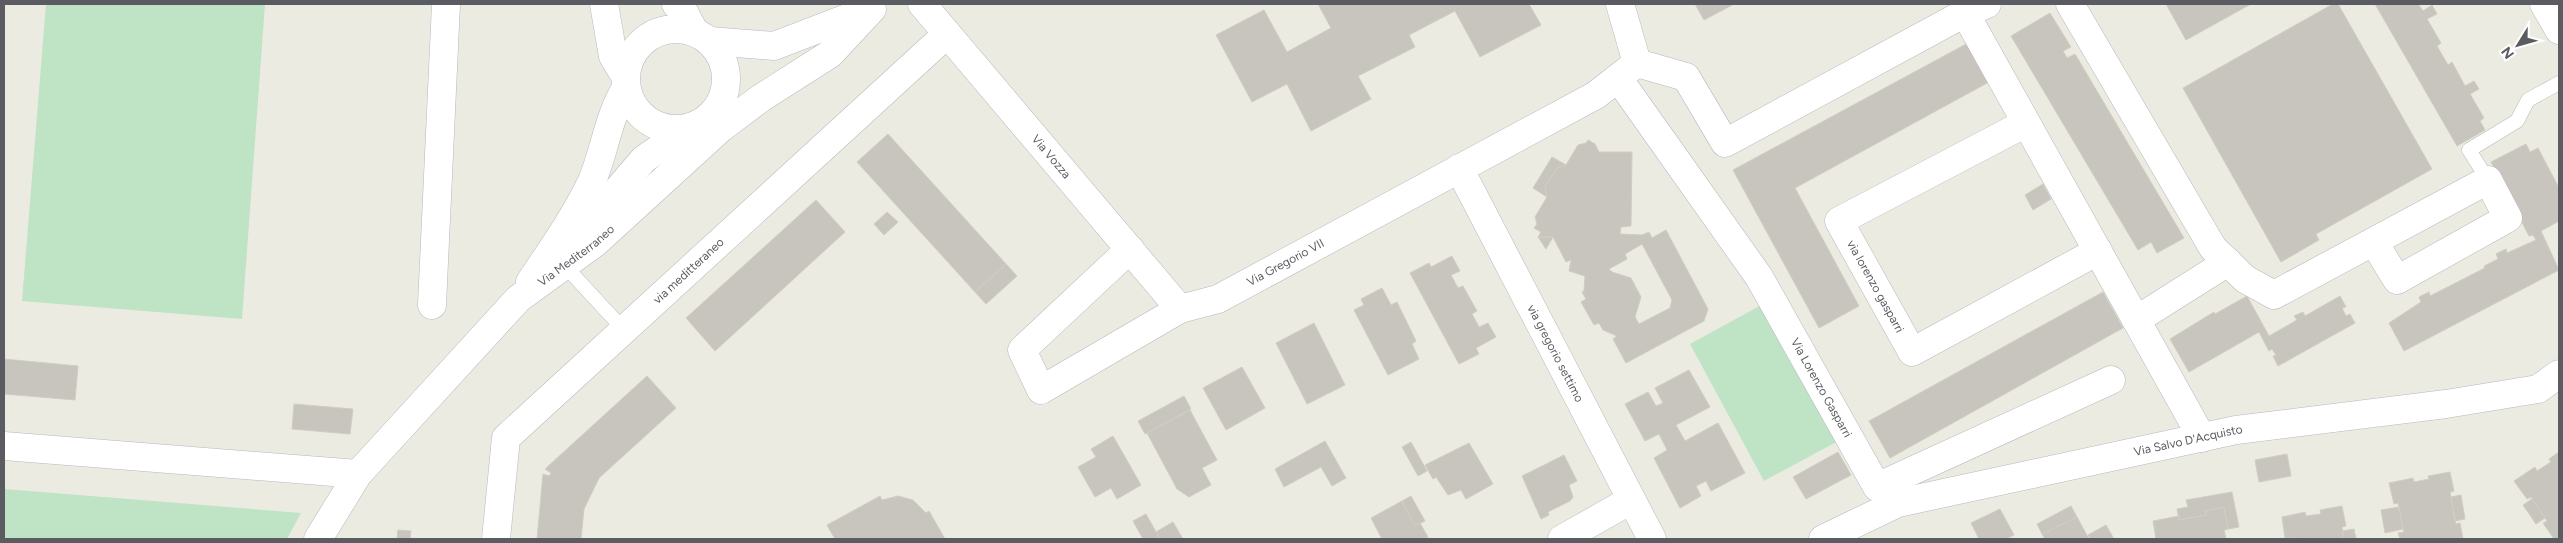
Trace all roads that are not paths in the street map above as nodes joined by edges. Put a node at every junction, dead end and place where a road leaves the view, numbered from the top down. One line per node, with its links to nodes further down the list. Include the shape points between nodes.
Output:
1 (446, 4): 27 (street)
2 (604, 4): 14 (street, via 614,56)
3 (676, 4): 12 (street)
4 (922, 4): 11 (street, Via Vozza)
5 (1620, 4): 13 (street)
6 (2070, 4): 24 (street, via 2213,248)
7 (2544, 4): 10 (street)
8 (876, 6): 12 (street, via 774,46); 16 (street, via 823,42); 25 (street, Via Mediterraneo, via 830,54 721,128 595,243)
9 (1976, 8): 13 (street, via 1725,143 1686,77); 17 (street)
10 (2559, 30)
11 (947, 34): 22 (street, Via Vozza); 30 (street, via meditteraneo)
12 (702, 36): 14 (street, via 679,28 648,36 633,54); 16 (street, via 720,54 726,68)
13 (1628, 70): 19 (street, Via Gregorio VII, via 1596,95); 32 (street, Via Lorenzo Gasparri, via 1759,277 1877,487)
14 (626, 82): 18 (street, via 632,104 643,117 658,126 674,129); 26 (street, via 592,179 573,218)
15 (2559, 83): 20 (lane, via 2528,100 2517,120 2469,150)
16 (723, 100): 18 (street, via 715,112)
17 (2026, 122): 23 (street); 23 (street, via lorenzo gasparri, via 1839,221 1907,344 1912,352)
18 (691, 127): 26 (street, via 644,159 584,230)
19 (1458, 168): 28 (street, Via Gregorio VII, via 1218,299); 36 (street, via gregorio settimo)
20 (2488, 180): 21 (street); 21 (street, via 2508,218 2397,280)
21 (2374, 242): 24 (street, via 2274,295 2245,279)
22 (1130, 249): 28 (street, Via Vozza); 28 (street, Via Gregorio VII, via 1022,350 1041,390)
23 (2098, 252): 29 (street)
24 (2228, 262): 29 (street)
25 (564, 265): 26 (street, Via Mediterraneo); 30 (lane)
26 (518, 299): 35 (street, Via Mediterraneo)
27 (432, 306)
28 (1180, 309)
29 (2136, 320): 33 (street)
30 (625, 331): 38 (street, via meditteraneo, via 506,438)
31 (2559, 374): 33 (street, Via Salvo D'Acquisto, via 2538,389 2236,430)
32 (2111, 380)
33 (2202, 438): 41 (street, Via Salvo D'Acquisto, via 1898,503)
34 (4, 446): 35 (street)
35 (358, 474): 37 (street, Via Mediterraneo)
36 (1632, 500): 39 (street); 40 (street, via gregorio settimo)
37 (318, 539)
38 (496, 539)
39 (1562, 539)
40 (1652, 539)
41 (1823, 539)

